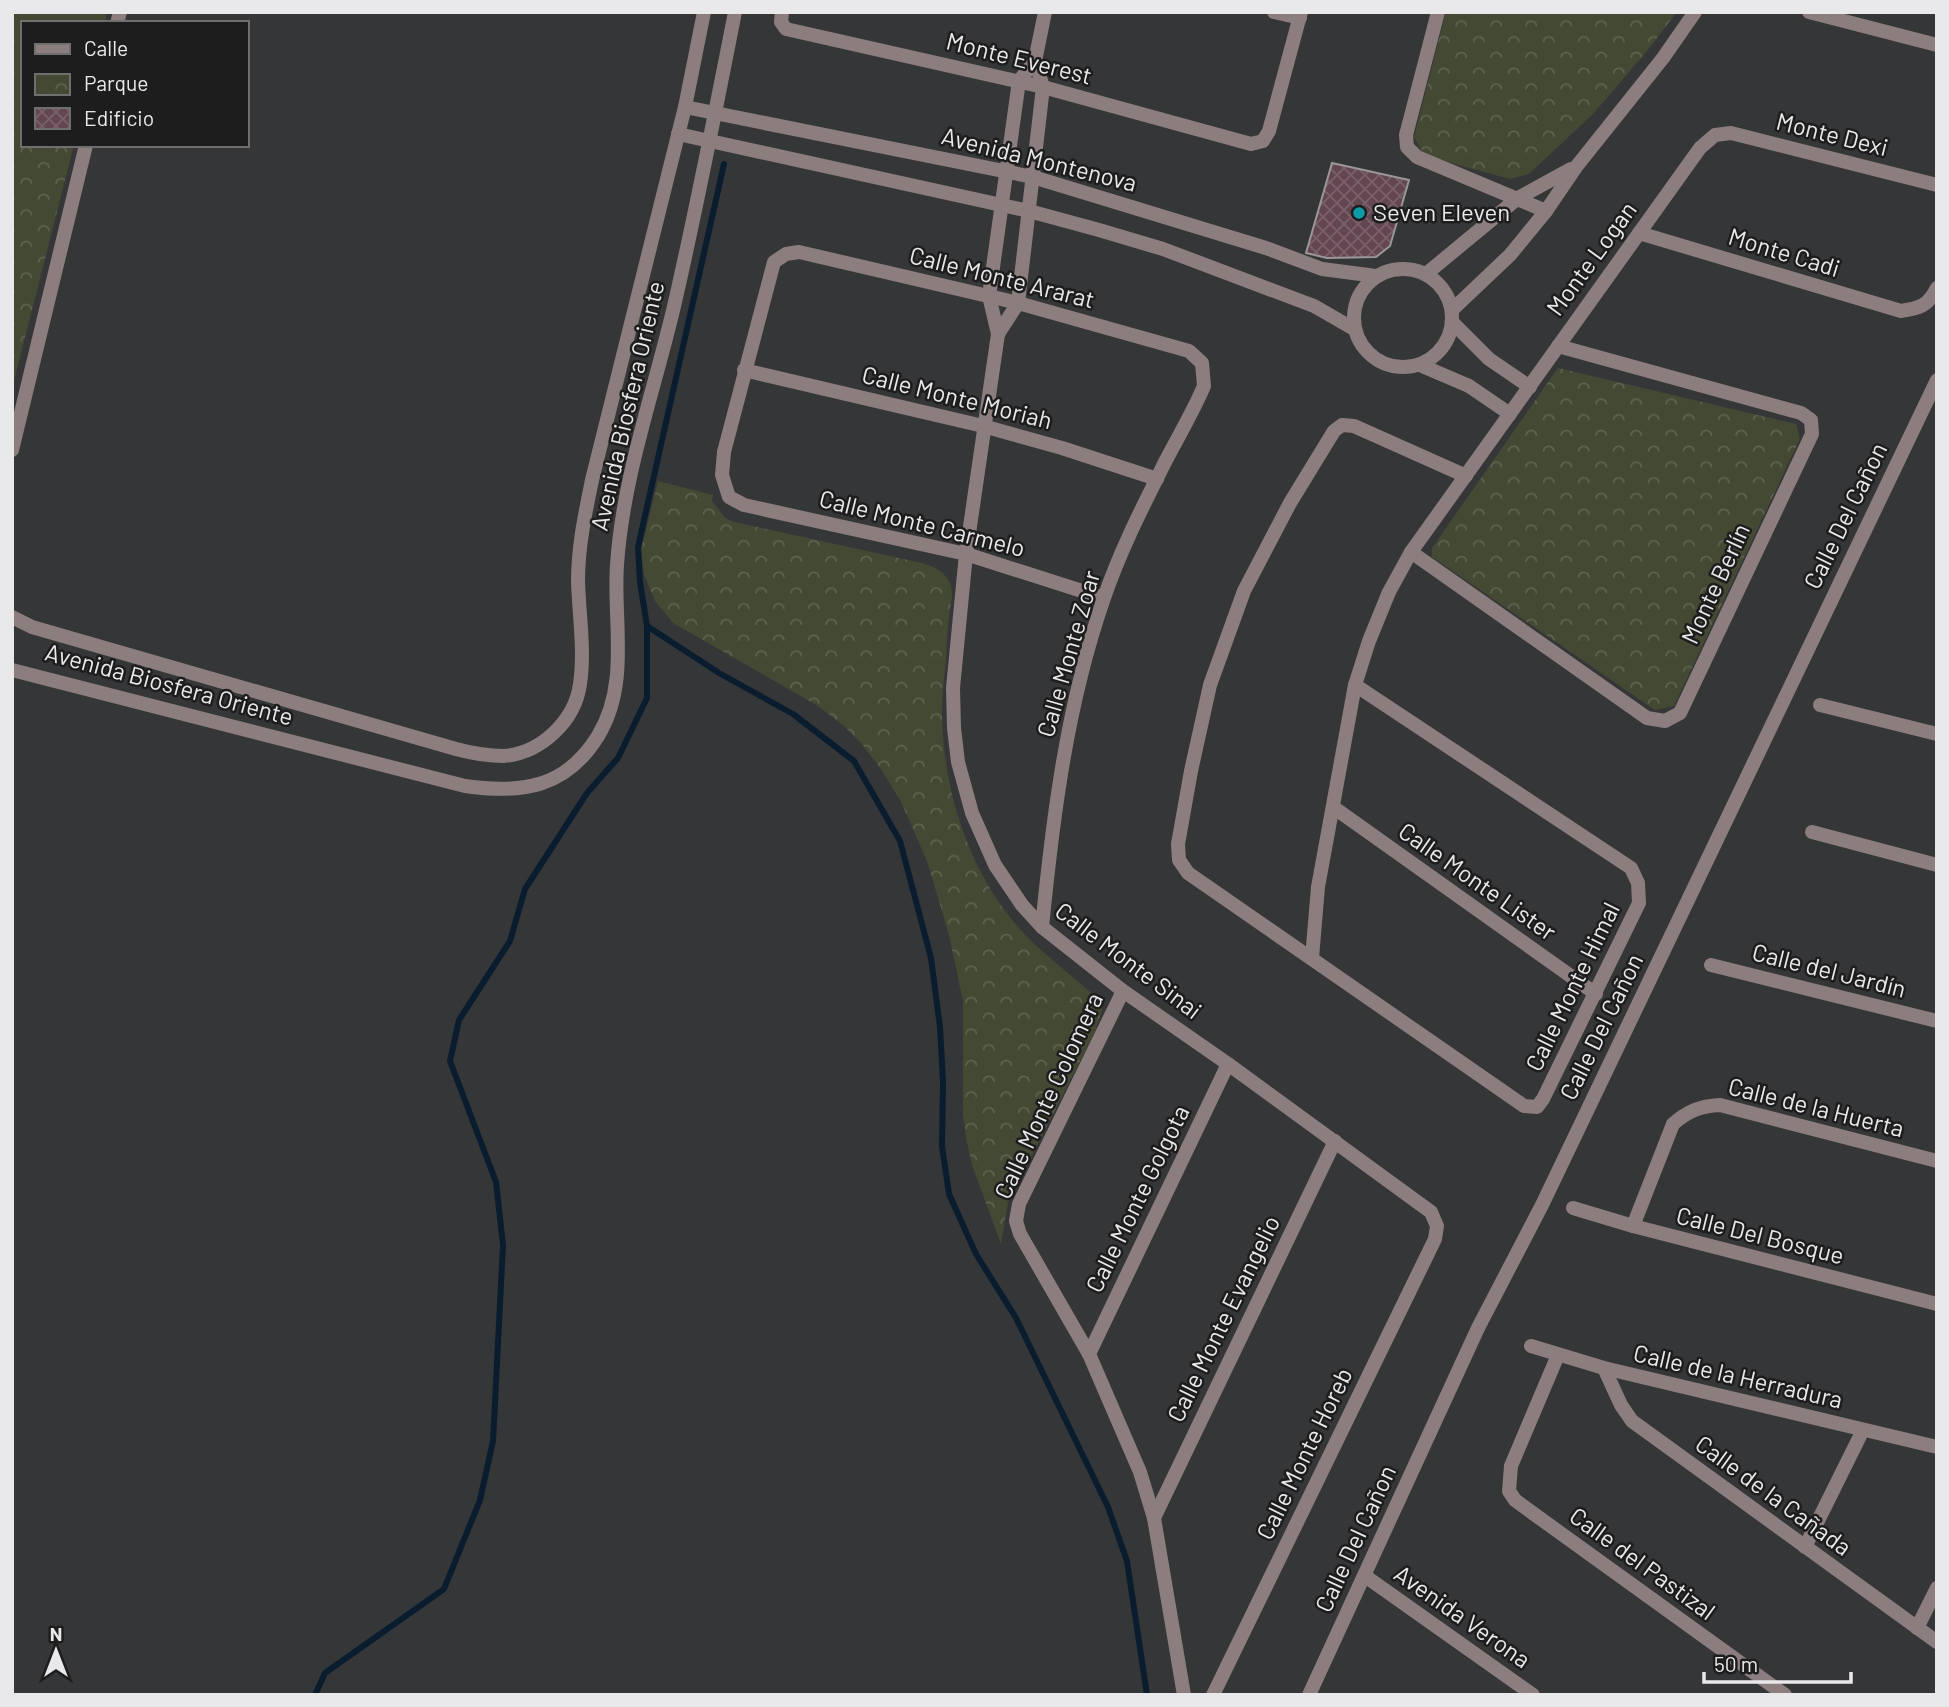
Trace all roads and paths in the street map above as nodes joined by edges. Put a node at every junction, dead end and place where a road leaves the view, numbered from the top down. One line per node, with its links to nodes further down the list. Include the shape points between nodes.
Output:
1 (704, 12): 14 (street, Avenida Biosfera Oriente)
2 (734, 12): 15 (street, Avenida Biosfera Oriente)
3 (1045, 12): 11 (street)
4 (1274, 12): 9 (street)
5 (1438, 12): 24 (street, via 1406,135 1407,147 1417,157)
6 (1695, 12): 20 (street)
7 (1808, 12): 10 (street)
8 (782, 15): 12 (street, Monte Everest, via 786,29)
9 (1300, 15): 13 (street, Monte Everest, via 1263,141 1251,144)
10 (1937, 45)
11 (1035, 61): 12 (street); 13 (street)
12 (1019, 81): 13 (street, Monte Everest); 21 (street)
13 (1043, 86): 22 (street)
14 (685, 107): 15 (street, Avenida Montenova); 16 (street, Avenida Biosfera Oriente)
15 (715, 113): 18 (street, Avenida Biosfera Oriente); 21 (street, Avenida Montenova)
16 (678, 134): 18 (street); 51 (street, Avenida Biosfera Oriente, via 582,525 580,684 567,719 548,738 530,750 505,756 456,749 32,627)
17 (1715, 135): 23 (street, Monte Dexi, via 1731,133); 28 (street, Monte Logan, via 1700,148)
18 (709, 141): 25 (street); 52 (street, Avenida Biosfera Oriente, via 623,519 617,566 616,683 610,713 582,758 564,773 518,790 465,786)
19 (86, 147): 45 (street)
20 (1576, 167): 24 (street); 27 (street)
21 (1006, 172): 22 (street, Avenida Montenova); 25 (street)
22 (1033, 177): 26 (street); 30 (street, Avenida Montenova, via 1253,244 1322,270)
23 (1937, 184)
24 (1518, 198): 27 (street); 29 (street)
25 (1002, 205): 26 (street); 32 (street)
26 (1029, 211): 33 (street); 35 (street, via 1163,249 1314,306)
27 (1546, 211): 34 (street)
28 (1639, 233): 31 (street, Monte Cadi, via 1901,311 1930,301); 37 (street, Monte Logan)
29 (1426, 274): 30 (street, via 1401,268); 34 (street, via 1447,295)
30 (1376, 276): 35 (street, via 1357,299)
31 (1937, 288)
32 (989, 296): 33 (street, Calle Monte Ararat); 36 (street); 39 (street, Calle Monte Ararat, via 799,252 779,258 771,268)
33 (1018, 303): 36 (street); 40 (street, Calle Monte Ararat, via 1189,351 1199,358)
34 (1452, 317): 38 (street, via 1442,349); 42 (street, via 1489,359)
35 (1354, 329): 38 (street, via 1359,342 1379,361 1406,368)
36 (998, 334): 44 (street, Calle Monte Sinai)
37 (1558, 346): 42 (street, Monte Logan); 48 (street, Monte Berlín, via 1801,413 1811,420 1812,434 1680,713 1665,721 1647,718)
38 (1420, 365): 43 (street, via 1469,386)
39 (744, 370): 44 (street, Calle Monte Moriah); 49 (street, Calle Monte Carmelo, via 722,465 729,498)
40 (1204, 370): 47 (street, Calle Monte Zoar, via 1204,386)
41 (1937, 380): 80 (street, Calle Del Cañon, via 1542,1205 1478,1328)
42 (1530, 387): 43 (street, Monte Logan)
43 (1510, 414): 46 (street, Monte Logan)
44 (983, 426): 47 (street, Calle Monte Moriah); 49 (street, Calle Monte Sinai)
45 (12, 450)
46 (1465, 476): 48 (street, Monte Logan); 60 (street, via 1354,426 1342,425 1334,431 1244,591 1210,685 1178,844 1179,860 1188,873)
47 (1157, 480): 50 (street, Calle Monte Zoar)
48 (1411, 552): 53 (street, Monte Logan, via 1389,592)
49 (966, 554): 50 (street, Calle Monte Carmelo); 59 (street, Calle Monte Sinai, via 953,688 958,762 972,813 995,864)
50 (1104, 598): 59 (street, Calle Monte Zoar, via 1065,748)
51 (12, 617)
52 (12, 670)
53 (1355, 685): 56 (street, Monte Logan); 63 (street, Calle Monte Himal, via 1630,868 1638,883 1639,902)
54 (1821, 705): 55 (street)
55 (1937, 734)
56 (1332, 807): 60 (street, Monte Logan); 63 (street, Calle Monte Lister)
57 (1812, 832): 58 (street)
58 (1937, 865)
59 (1042, 927): 62 (street, Calle Monte Sinai)
60 (1312, 958): 63 (street, Calle Monte Himal, via 1524,1106 1537,1107 1544,1098)
61 (1711, 965): 64 (street, Calle del Jardín)
62 (1123, 991): 65 (street, Calle Monte Sinai); 73 (street, Calle Monte Colomera, via 1019,1204 1016,1221)
63 (1596, 994)
64 (1937, 1021)
65 (1228, 1064): 66 (street, Calle Monte Sinai); 73 (street, Calle Monte Golgota)
66 (1335, 1141): 70 (street, Calle Monte Sinai, via 1431,1212); 78 (street, Calle Monte Evangelio)
67 (1937, 1161): 69 (street, Calle de la Huerta, via 1720,1105 1702,1106 1673,1124)
68 (1573, 1208): 69 (street, Calle Del Bosque)
69 (1633, 1226): 71 (street, Calle Del Bosque)
70 (1437, 1232): 85 (street, Calle Monte Horeb)
71 (1937, 1304)
72 (1531, 1346): 74 (street, Calle de la Herradura)
73 (1089, 1354): 78 (street, via 1120,1421)
74 (1558, 1355): 75 (street, Calle de la Herradura); 88 (street, Calle del Pastizal, via 1511,1466 1509,1492)
75 (1604, 1368): 76 (street, Calle de la Herradura); 79 (street, Calle de la Cañada, via 1632,1421)
76 (1863, 1430): 77 (street, Calle de la Herradura); 79 (street)
77 (1937, 1447)
78 (1154, 1518): 84 (street)
79 (1805, 1547): 82 (street, Calle de la Cañada)
80 (1365, 1576): 86 (street, Calle Del Cañon); 87 (street, Avenida Verona)
81 (1937, 1588): 82 (street)
82 (1917, 1628): 83 (street, Calle de la Cañada)
83 (1937, 1642)
84 (1184, 1695)
85 (1213, 1695)
86 (1309, 1695)
87 (1533, 1695)
88 (1785, 1695)

